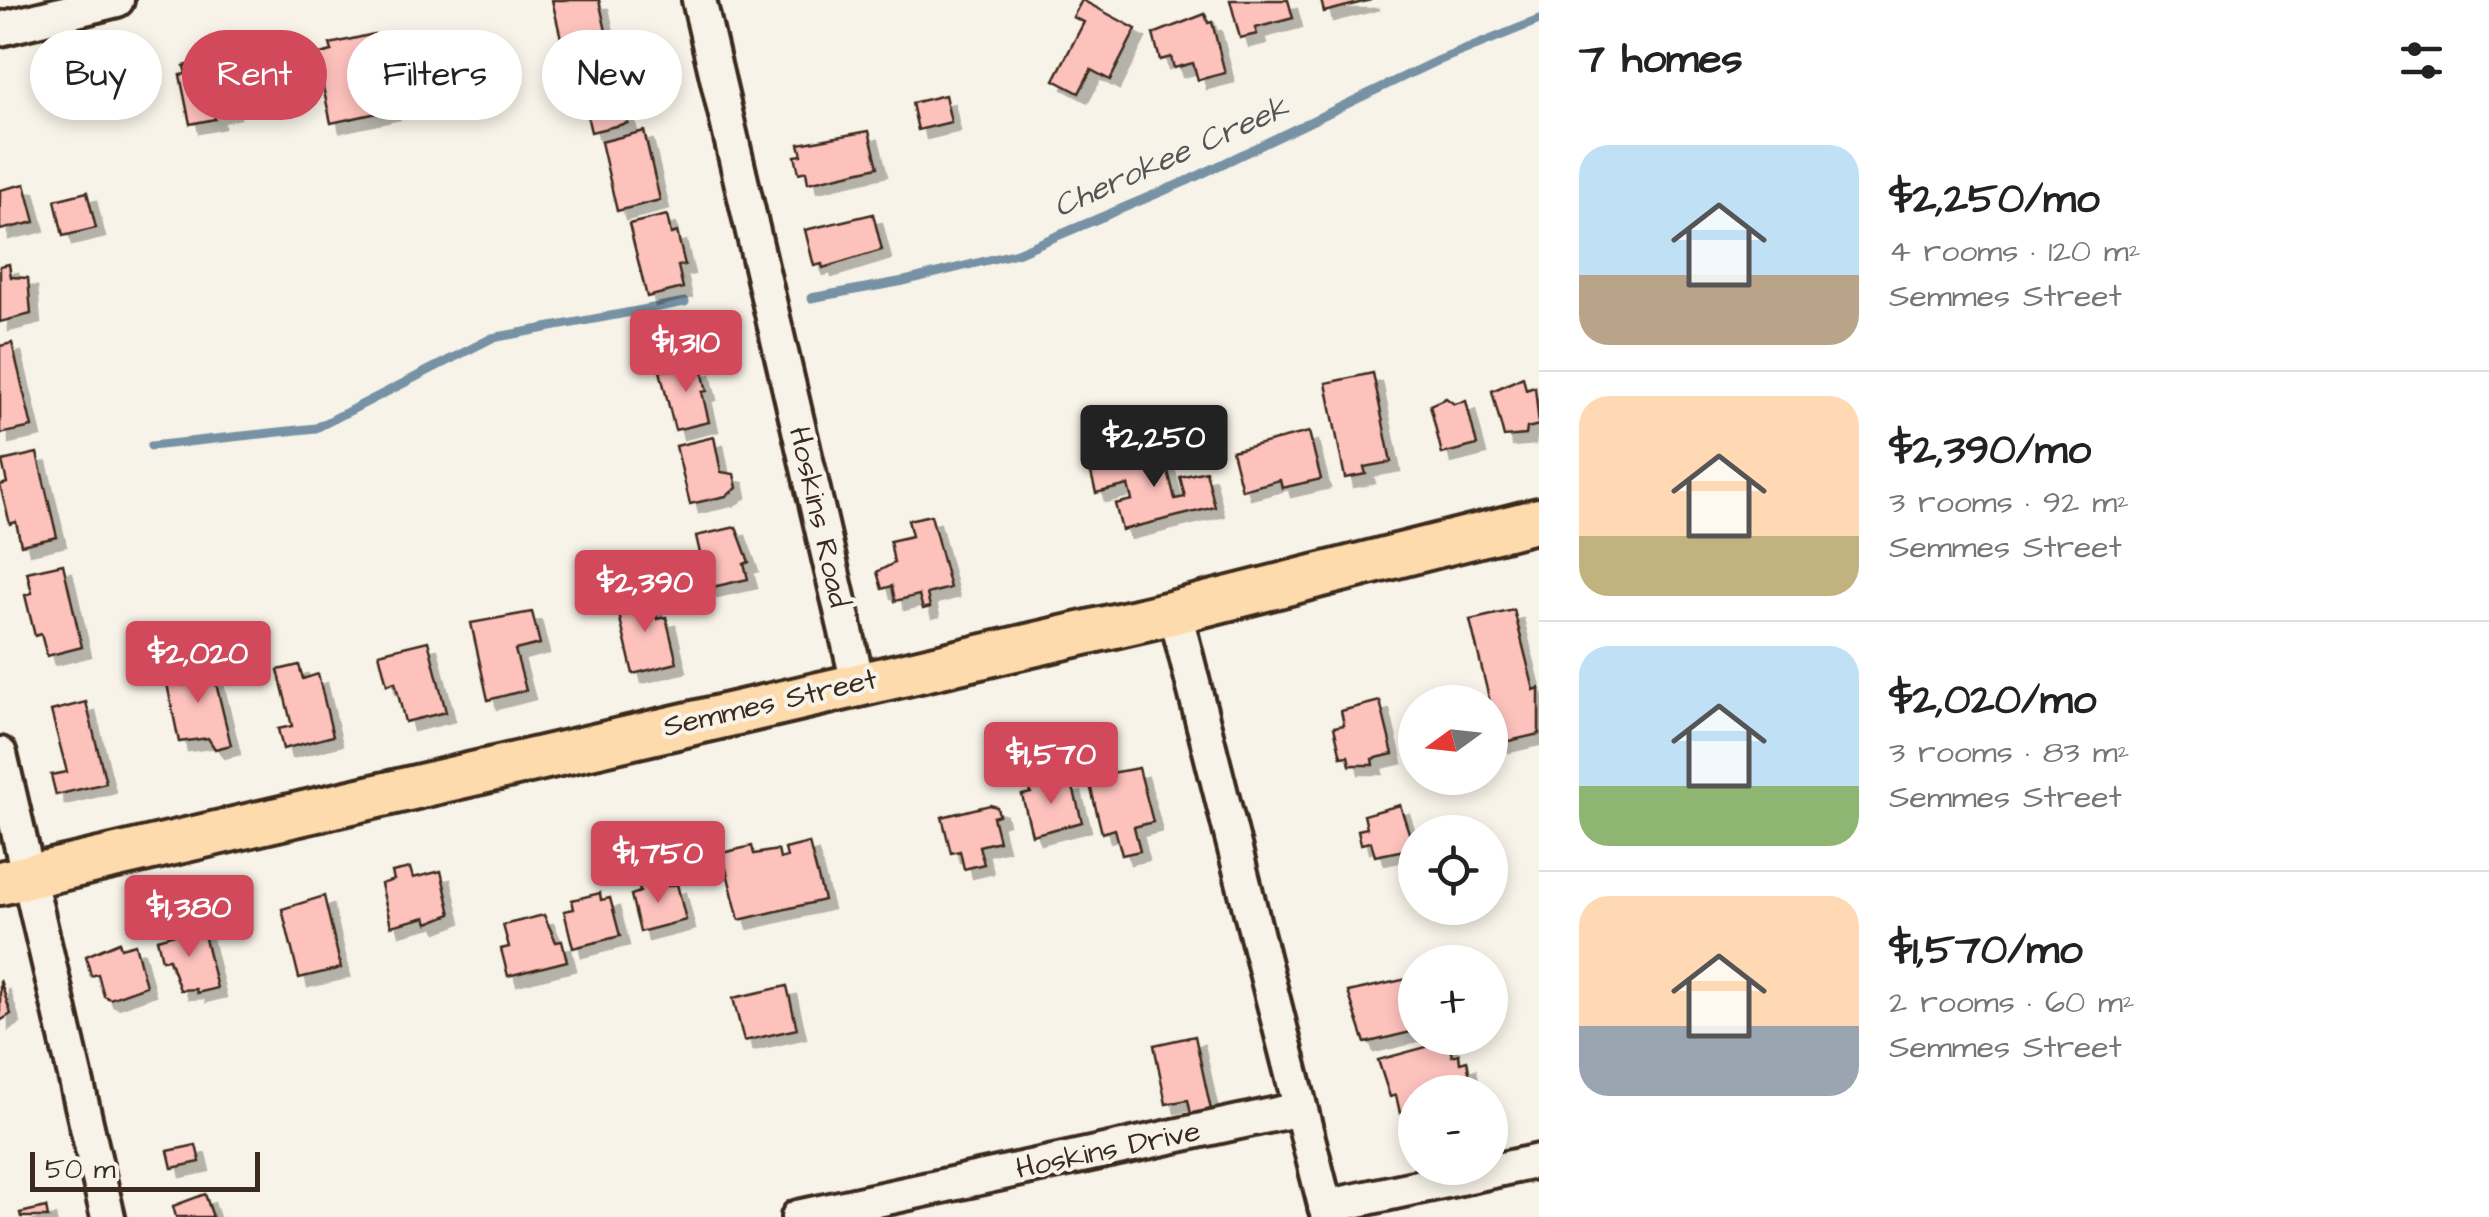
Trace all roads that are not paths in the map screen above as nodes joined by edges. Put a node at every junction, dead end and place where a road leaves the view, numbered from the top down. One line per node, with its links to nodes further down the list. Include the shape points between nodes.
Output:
1 (118, 0): 3 (street)
2 (699, 0): 6 (street, Hoskins Road)
3 (0, 29)
4 (1539, 520): 5 (main road, Semmes Street)
5 (1175, 612): 6 (main road, Semmes Street); 9 (street)
6 (858, 683): 8 (main road, Semmes Street)
7 (0, 754): 8 (street)
8 (14, 880): 12 (street)
9 (1300, 1109): 11 (street); 13 (street, Hoskins Drive)
10 (1539, 1161): 11 (street)
11 (1326, 1212)
12 (108, 1217)
13 (798, 1217)

